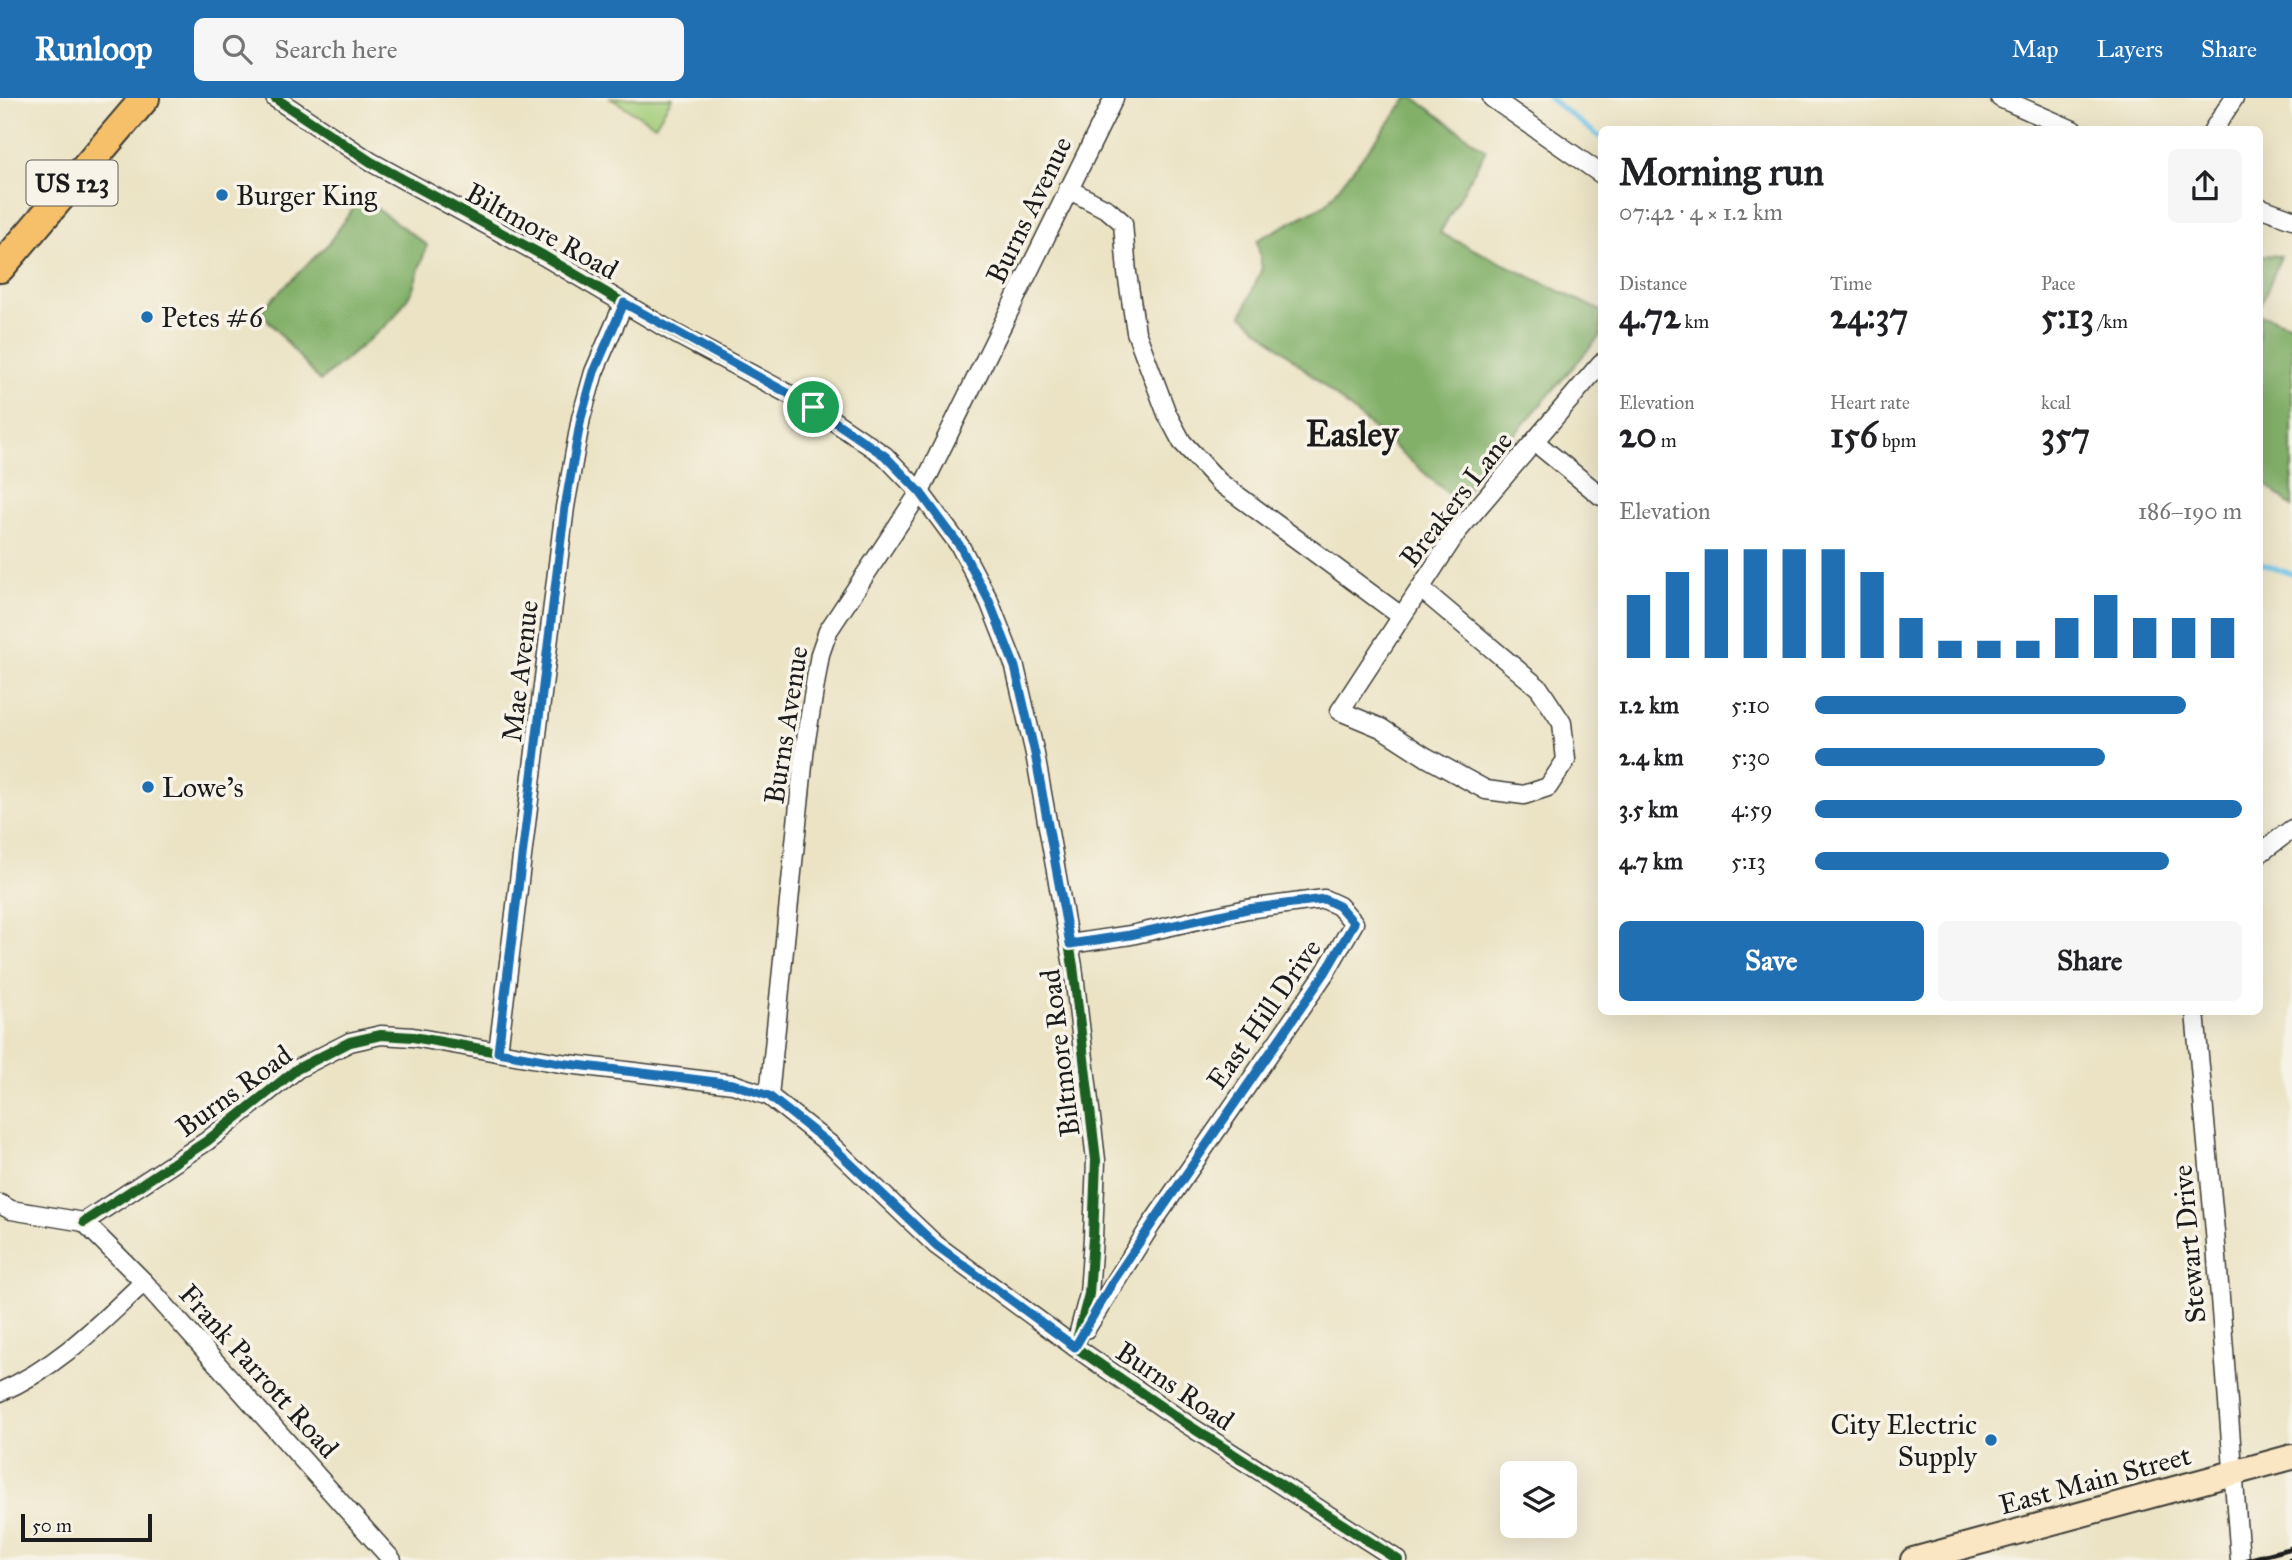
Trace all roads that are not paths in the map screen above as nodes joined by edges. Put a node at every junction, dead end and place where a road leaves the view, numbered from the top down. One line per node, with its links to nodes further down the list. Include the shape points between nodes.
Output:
1 (145, 98): 13 (highway, US 123)
2 (275, 98): 14 (street, Biltmore Road, via 370,162)
3 (1114, 98): 10 (street, Burns Avenue)
4 (1492, 98): 9 (street)
5 (2000, 98): 7 (street)
6 (2234, 98): 8 (street)
7 (2064, 126)
8 (2216, 126)
9 (1598, 172)
10 (1068, 190): 17 (street, Burns Avenue); 20 (street, via 1123,223 1136,332 1182,442 1236,496)
11 (2263, 208): 12 (street)
12 (2292, 219)
13 (0, 268)
14 (624, 303): 17 (street, Biltmore Road, via 813,407 885,456); 25 (street, Mae Avenue, via 594,372 568,494)
15 (1598, 366): 16 (street, Breakers Lane)
16 (1535, 442): 18 (street); 19 (street, Breakers Lane, via 1457,532)
17 (920, 492): 23 (street, Biltmore Road, via 960,546 989,601 1015,667); 26 (street, Burns Avenue, via 828,631 820,654 804,746)
18 (1598, 494)
19 (1420, 588): 20 (street, Breakers Lane); 20 (street, Breakers Lane, via 1539,688 1562,723 1566,760 1548,787 1524,794 1486,790 1381,728 1339,711)
20 (1401, 616)
21 (2292, 829): 22 (street)
22 (2263, 851)
23 (1070, 944): 30 (street, Biltmore Road, via 1096,1160 1088,1294); 30 (street, East Hill Drive, via 1247,909 1324,899 1339,906 1354,923 1325,973 1120,1271)
24 (2195, 1015): 33 (street, Stewart Drive)
25 (498, 1052): 26 (street, Burns Road, via 733,1084); 28 (street, Burns Road, via 413,1037 382,1035 350,1042 298,1069 207,1140)
26 (769, 1096): 30 (street, Burns Road, via 832,1146 936,1245)
27 (0, 1204): 28 (street, via 11,1210)
28 (84, 1222): 29 (street, Frank Parrott Road)
29 (144, 1282): 31 (street, via 62,1357); 34 (street, Frank Parrott Road)
30 (1075, 1347): 35 (street, Burns Road)
31 (0, 1392)
32 (2292, 1457): 33 (main road, East Main Street)
33 (2233, 1473): 36 (main road, East Main Street); 37 (street, Stewart Drive)
34 (392, 1560)
35 (1398, 1560)
36 (1913, 1560)
37 (2239, 1560)

